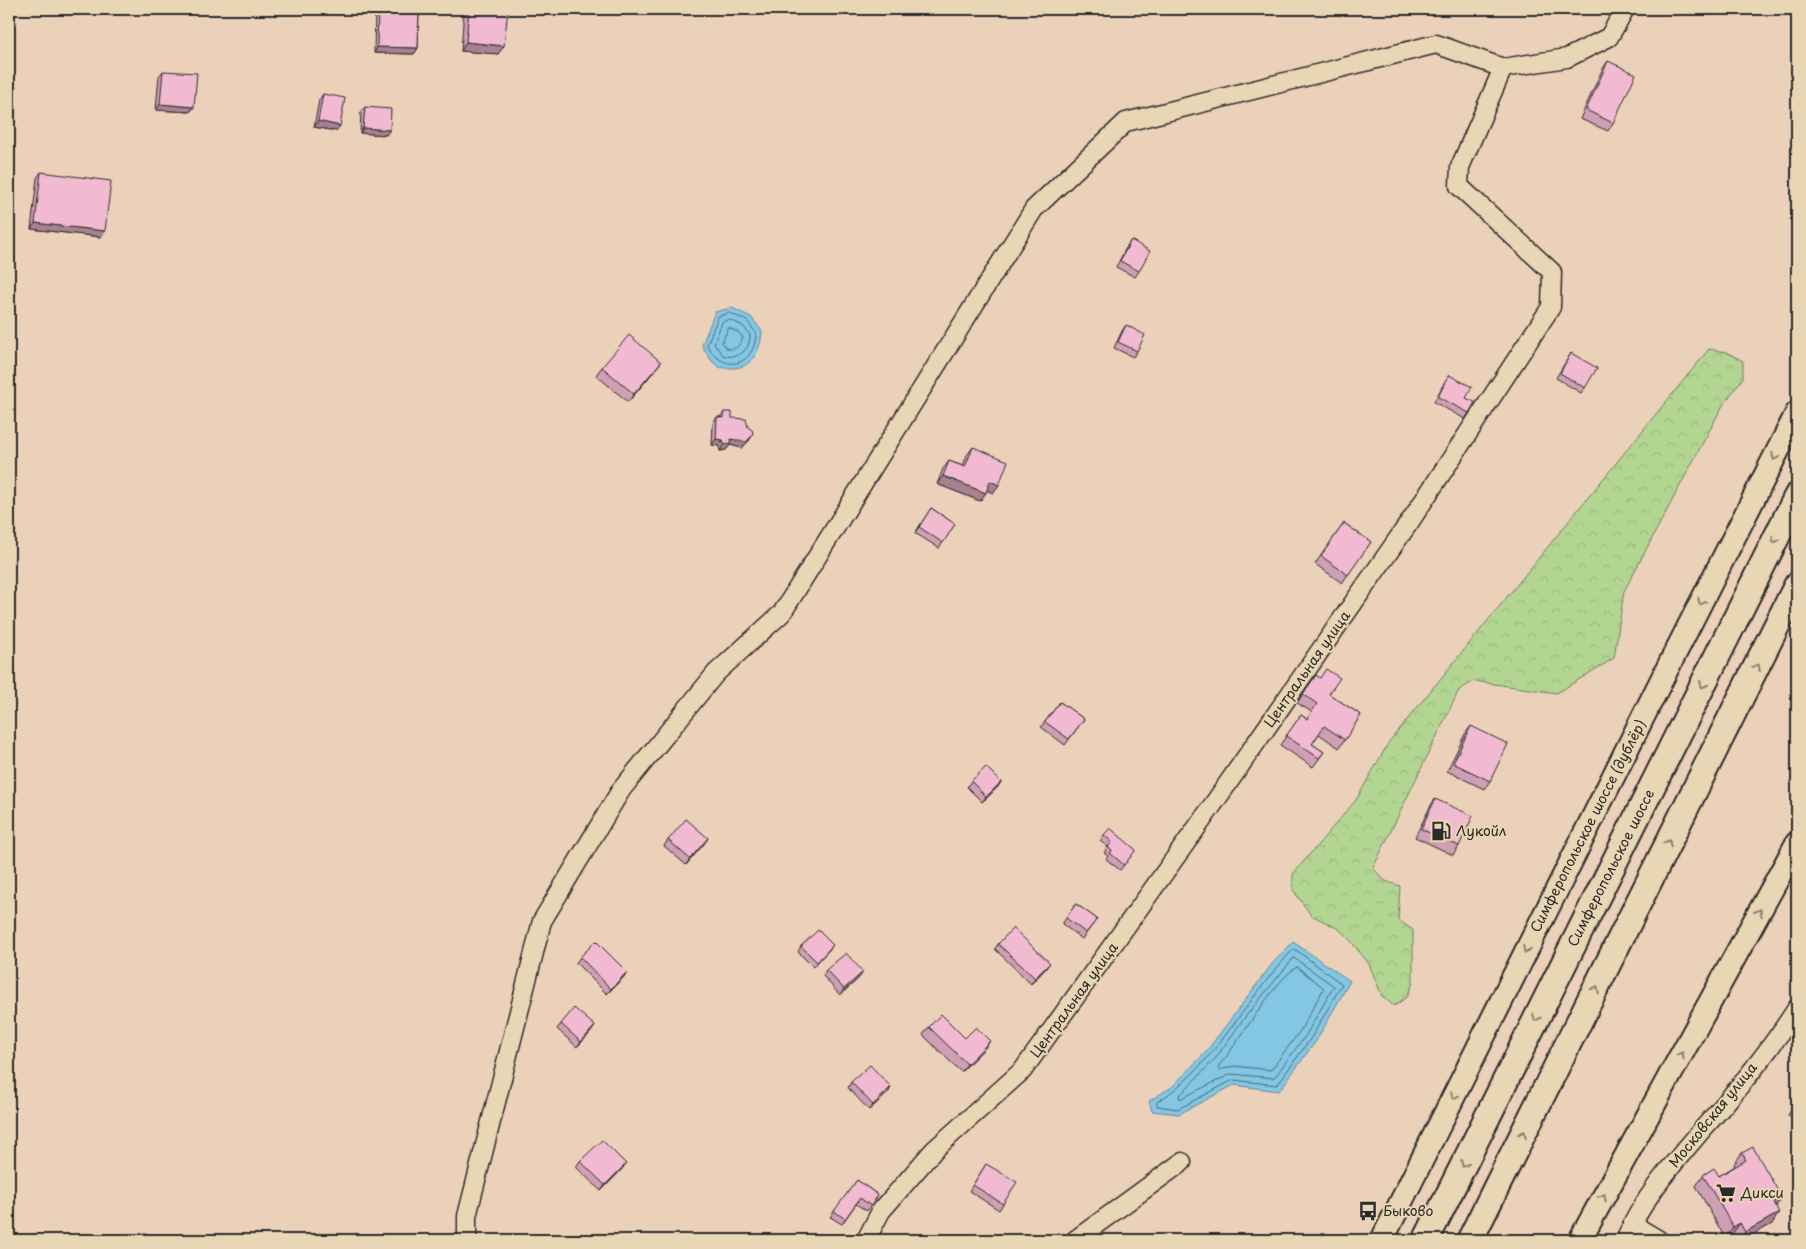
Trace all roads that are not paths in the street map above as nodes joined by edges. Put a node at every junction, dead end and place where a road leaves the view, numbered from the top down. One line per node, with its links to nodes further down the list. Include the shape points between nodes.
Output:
1 (1625, 9): 2 (street, via 1609,37 1567,58)
2 (1502, 68): 10 (street, via 1436,44 1126,122 1034,209 782,612 716,672 621,790 542,921 467,1216); 11 (street, Центральная улица, via 1460,167 1459,186 1552,272 1551,307 1411,520 1024,1070 934,1150 881,1211)
3 (1797, 413): 13 (main road, Симферопольское шоссе (дублёр), one-way to 13)
4 (1797, 496): 14 (highway, Симферопольское шоссе, one-way to 14)
5 (1797, 585): 15 (highway, one-way to 5)
6 (1797, 843): 16 (main road, one-way to 6)
7 (1797, 1008): 9 (street, Московская улица, via 1713,1118 1659,1181)
8 (1182, 1162): 12 (street)
9 (1632, 1224): 17 (street, Московская улица); 18 (street)
10 (467, 1240)
11 (866, 1240)
12 (1075, 1240)
13 (1382, 1240)
14 (1426, 1240)
15 (1470, 1240)
16 (1580, 1240)
17 (1625, 1240)
18 (1660, 1240)

